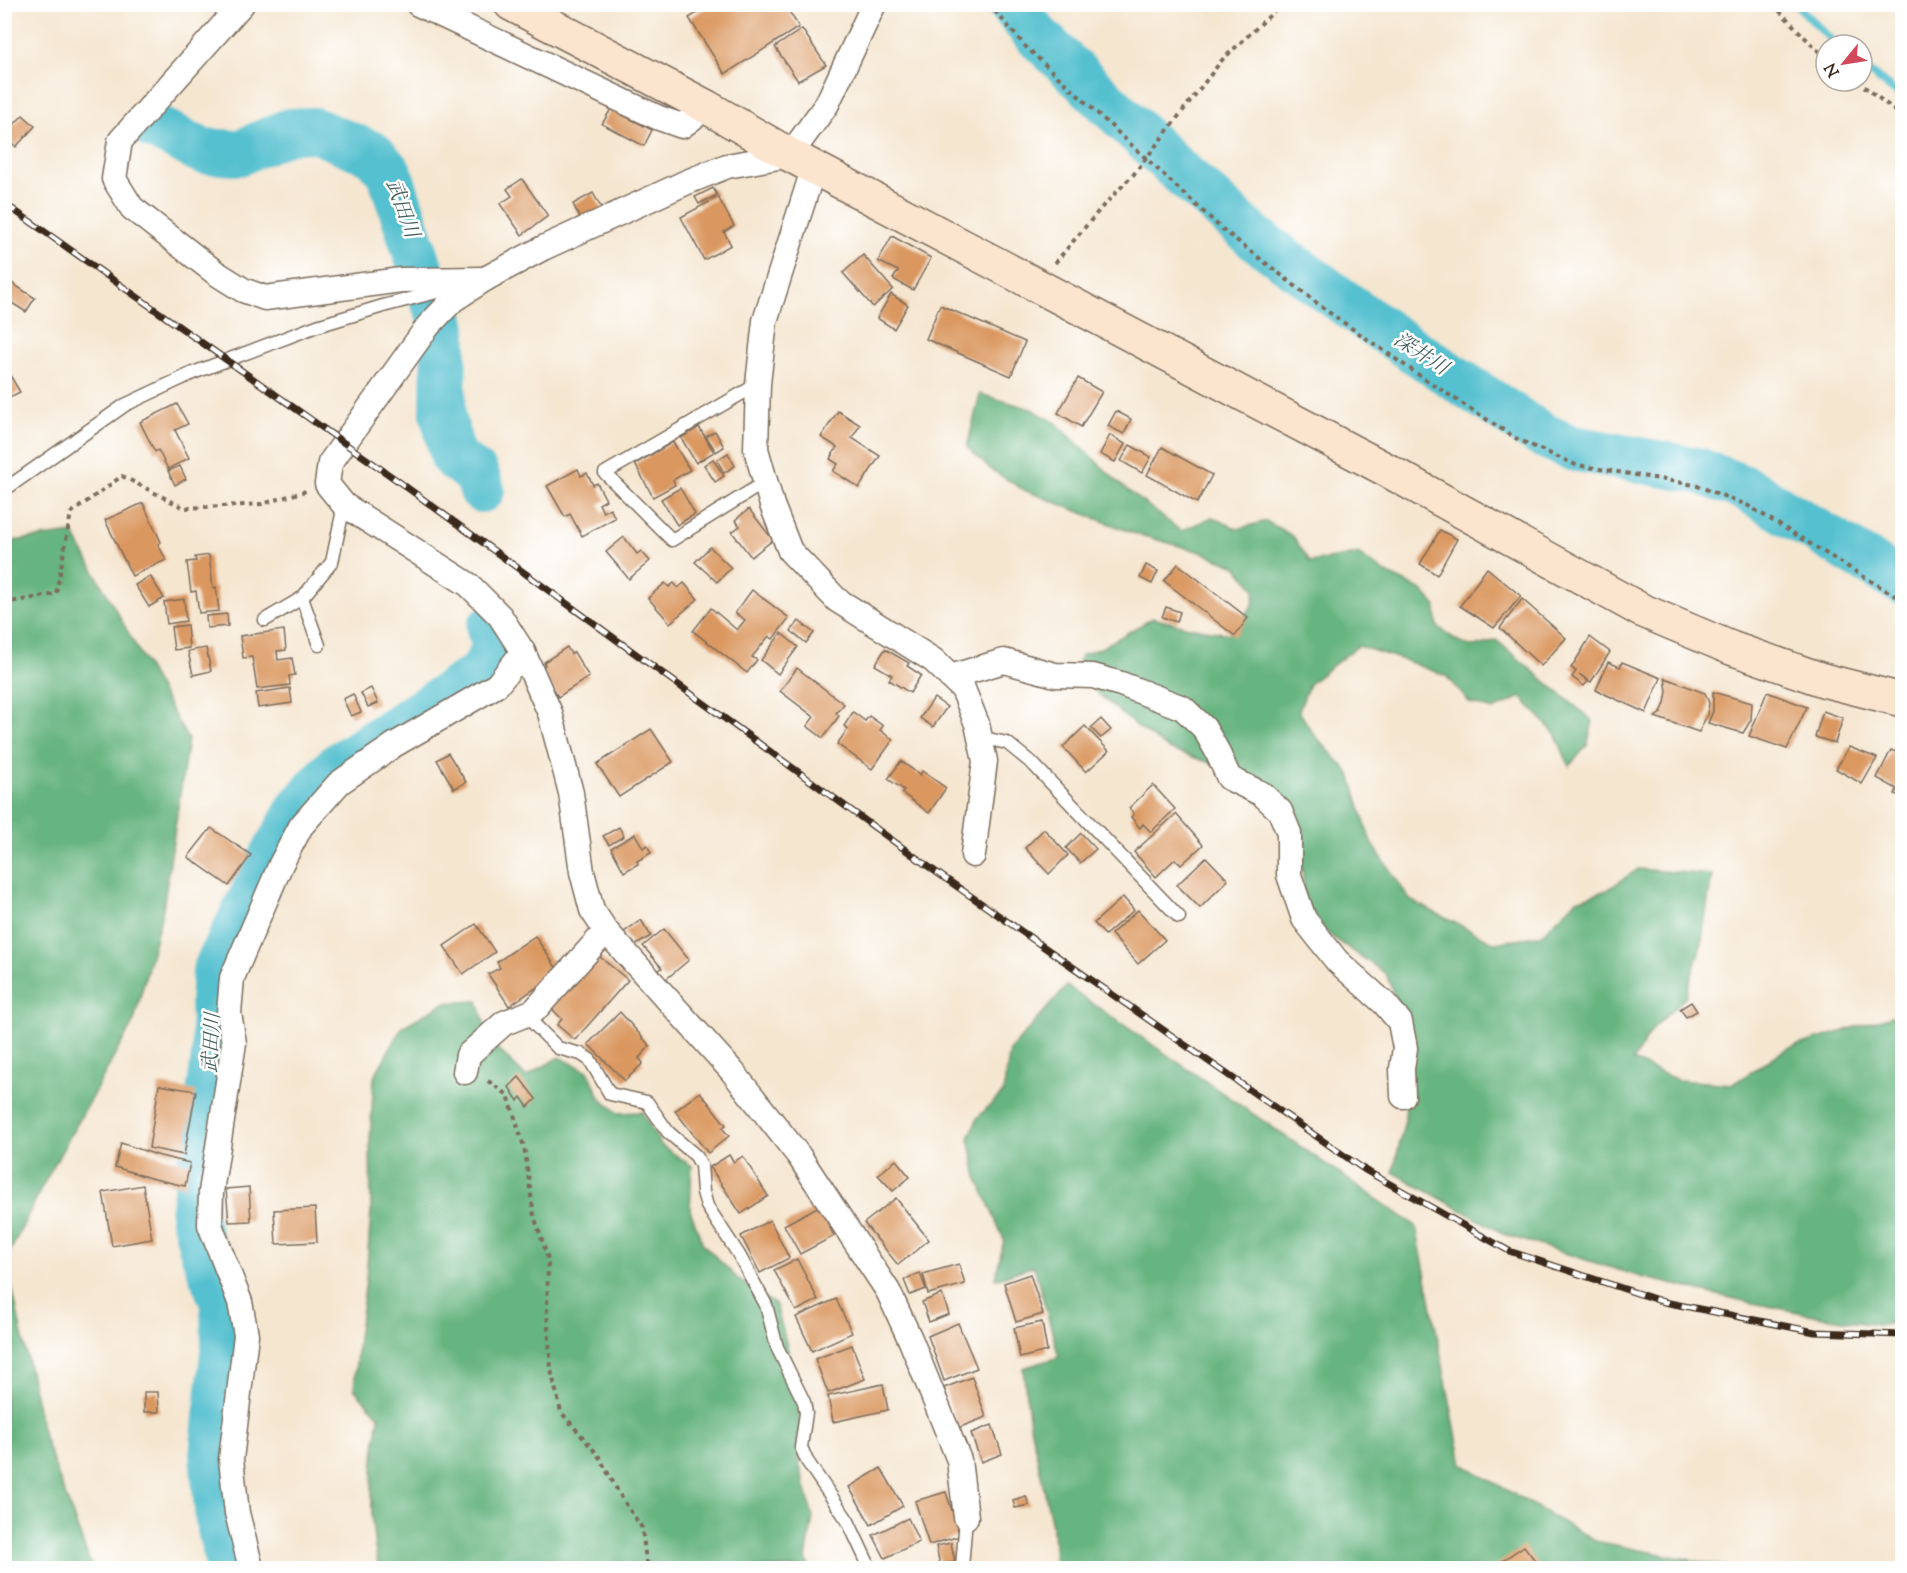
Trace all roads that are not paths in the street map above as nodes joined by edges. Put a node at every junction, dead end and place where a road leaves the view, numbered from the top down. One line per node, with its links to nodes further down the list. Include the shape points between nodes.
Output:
1 (242, 4): 7 (street, via 120,141 114,179 132,208 216,273 265,298 401,280)
2 (418, 4): 5 (street, via 659,118 682,126)
3 (511, 4): 5 (street)
4 (874, 4): 6 (street)
5 (707, 107): 6 (street)
6 (802, 161): 7 (street, via 727,166 543,248); 8 (street, via 765,321); 17 (street, via 1375,464 1641,610 1731,648 1823,680)
7 (485, 279): 10 (lane, via 317,326 193,374 125,405); 11 (street, via 453,300 428,326 330,464 327,484)
8 (758, 384): 9 (street, via 756,449); 9 (lane, via 606,473 672,540)
9 (765, 482): 16 (street, via 790,551 837,600 933,660)
10 (4, 490)
11 (344, 504): 12 (lane, via 332,562); 15 (street, via 469,585 500,616)
12 (302, 598): 13 (lane); 14 (lane)
13 (265, 620)
14 (319, 645)
15 (523, 652): 21 (street, via 550,713 571,793 582,872 592,910); 26 (street, via 496,685 394,745 339,783 301,826 232,978 229,1013 234,1043 211,1192 210,1225 240,1302 246,1335 231,1459 237,1514)
16 (950, 677): 18 (street, via 963,689); 24 (street, via 1004,661 1055,675 1093,676 1183,708 1204,728 1229,778 1262,794 1280,811 1289,833 1288,875 1304,919 1337,961 1400,1022 1405,1048)
17 (1902, 700)
18 (979, 737): 19 (street, via 985,761); 20 (lane, via 1007,743 1034,765)
19 (974, 855)
20 (1179, 918)
21 (606, 931): 22 (street); 25 (street, via 732,1071 799,1156 888,1292 959,1460)
22 (528, 1015): 23 (street, via 504,1023 468,1054); 27 (lane, via 558,1048 590,1060 610,1094 647,1102 668,1132 696,1156 707,1206 766,1305 777,1347 804,1402 801,1447 848,1521)
23 (465, 1072)
24 (1403, 1096)
25 (966, 1516): 28 (lane)
26 (251, 1569)
27 (870, 1569)
28 (962, 1569)

